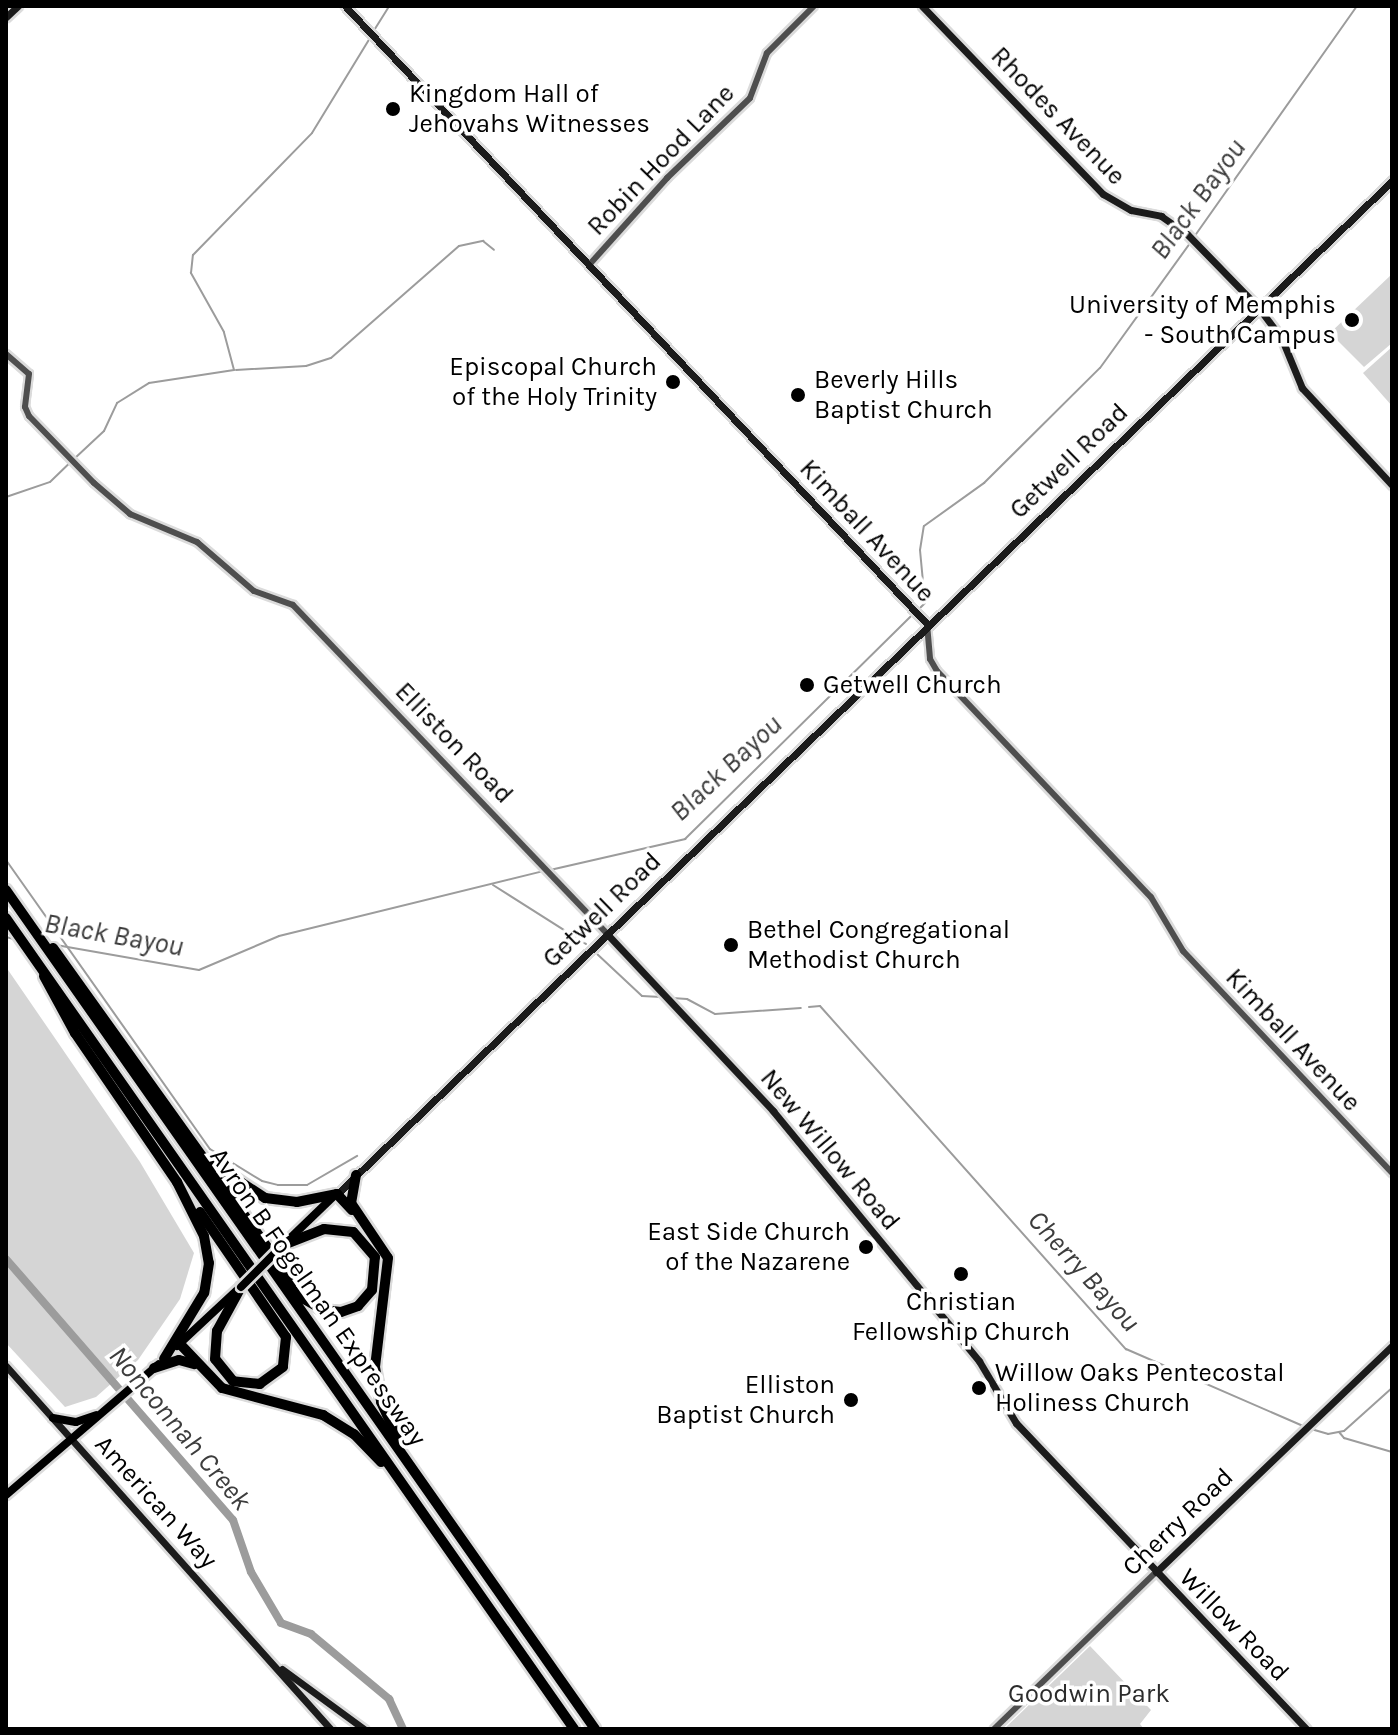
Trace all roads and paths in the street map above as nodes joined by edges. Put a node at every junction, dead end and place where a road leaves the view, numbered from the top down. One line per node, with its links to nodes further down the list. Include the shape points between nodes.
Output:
1 (18, 6): 5 (main road)
2 (345, 6): 7 (main road, Kimball Avenue)
3 (814, 6): 7 (street, Robin Hood Lane, via 767,53 750,98 667,178)
4 (922, 6): 8 (main road, Rhodes Avenue, via 1103,194 1131,210 1161,216)
5 (6, 17)
6 (1392, 181): 8 (main road, Getwell Road)
7 (589, 265): 11 (main road, Kimball Avenue)
8 (1258, 307): 10 (main road, Rhodes Avenue, via 1281,337 1302,388); 11 (main road, Getwell Road)
9 (6, 354): 14 (street, Elliston Road, via 29,374 29,416 94,483 130,514 197,542 262,594 293,605)
10 (1392, 485)
11 (927, 624): 14 (main road, Getwell Road); 18 (street, Kimball Avenue, via 930,659 937,671 1151,897 1183,951)
12 (6, 890): 15 (highway)
13 (8, 922): 16 (highway, Avron B Fogelman Expressway)
14 (607, 934): 19 (main road, Getwell Road); 31 (main road, New Willow Road, via 773,1111 979,1361)
15 (61, 963): 17 (highway); 36 (highway, Avron B Fogelman Expressway)
16 (40, 965): 20 (highway, via 62,1013); 35 (highway, Avron B Fogelman Expressway)
17 (181, 1123): 21 (highway, via 219,1169 259,1196 291,1202); 23 (highway, via 308,1302 341,1312 358,1306 372,1290 375,1257 353,1232 331,1228)
18 (1392, 1173)
19 (356, 1175): 21 (main road, Getwell Road); 22 (highway, via 350,1199)
20 (177, 1182): 24 (highway, via 284,1332 285,1362 275,1377 260,1384 233,1381 215,1359 217,1331); 27 (highway, via 204,1236 208,1274 200,1302)
21 (337, 1194): 22 (highway); 23 (main road, Getwell Road)
22 (364, 1220): 36 (highway, via 384,1246 389,1265 376,1340 378,1390 389,1424)
23 (282, 1247): 24 (main road, Getwell Road, bridge)
24 (241, 1287): 25 (main road, Getwell Road)
25 (180, 1344): 27 (main road, Getwell Road); 29 (highway)
26 (1392, 1346): 38 (main road, Cherry Road)
27 (164, 1359): 30 (main road, Getwell Road)
28 (6, 1366): 33 (main road, American Way)
29 (197, 1366): 30 (highway, via 184,1360); 35 (highway, via 237,1396 305,1409 338,1423)
30 (154, 1368): 32 (main road, Getwell Road)
31 (1005, 1407): 38 (main road, Willow Road)
32 (101, 1414): 33 (main road, via 76,1422); 34 (main road, Getwell Road)
33 (53, 1418): 34 (main road, American Way)
34 (72, 1439): 37 (main road, Getwell Road); 39 (main road, American Way)
35 (402, 1483): 42 (highway, Avron B Fogelman Expressway)
36 (425, 1488): 43 (highway, Avron B Fogelman Expressway)
37 (6, 1495)
38 (1156, 1572): 44 (street, Cherry Road); 45 (main road, Willow Road)
39 (277, 1666): 40 (main road, American Way); 41 (main road, American Way)
40 (330, 1729)
41 (364, 1729)
42 (574, 1729)
43 (595, 1729)
44 (994, 1729)
45 (1306, 1729)

